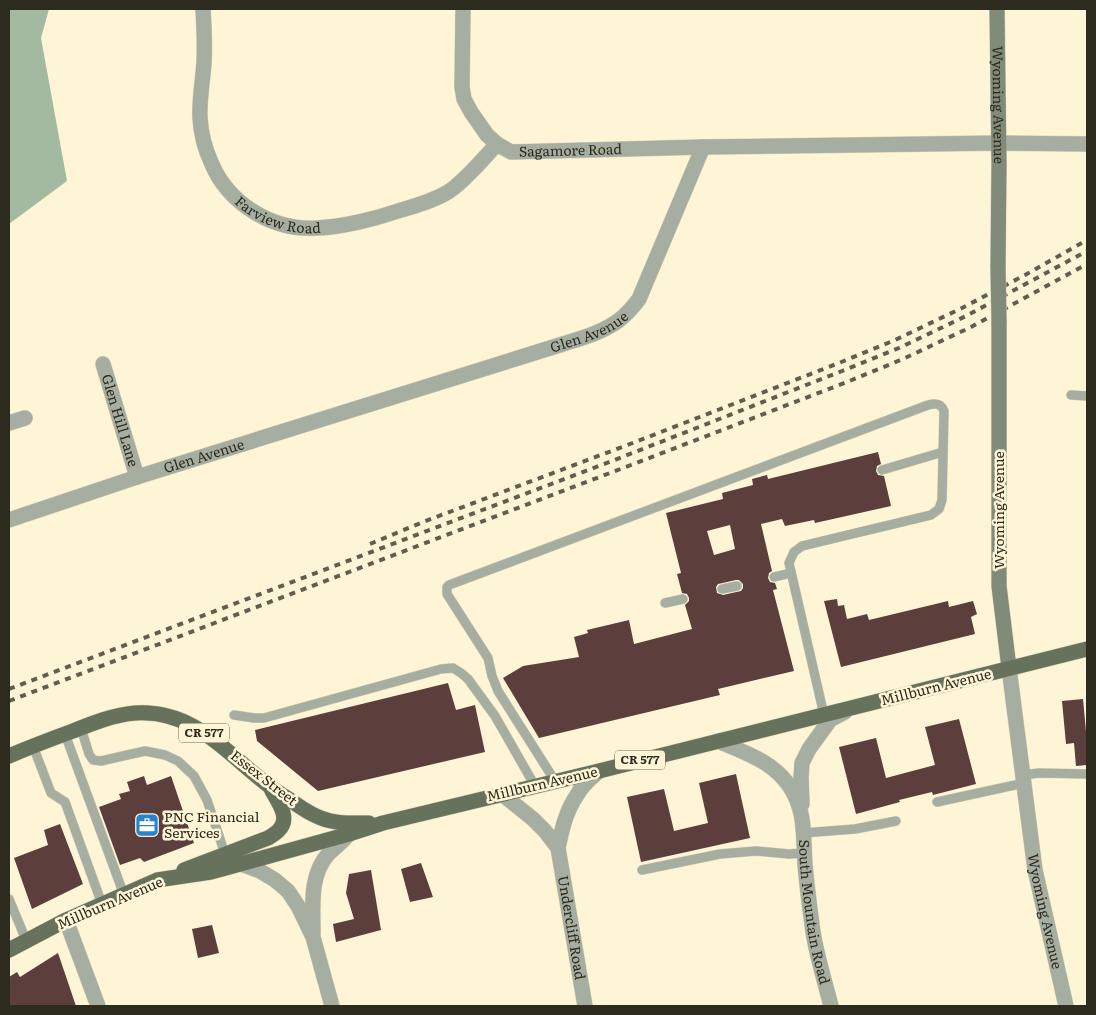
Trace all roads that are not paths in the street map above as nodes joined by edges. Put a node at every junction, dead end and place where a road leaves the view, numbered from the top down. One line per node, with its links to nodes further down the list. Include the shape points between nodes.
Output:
1 (204, 9): 5 (street, Farview Road, via 200,117 203,139 214,169 227,188 244,206 263,217 286,225 316,228 382,216 448,192)
2 (462, 9): 5 (street, via 464,100)
3 (997, 9): 4 (main road, Wyoming Avenue)
4 (999, 143): 6 (street); 7 (street); 24 (main road, Wyoming Avenue, bridge, via 999,586)
5 (496, 144): 7 (street, Sagamore Road, via 511,152)
6 (1087, 144)
7 (703, 147): 15 (street, Glen Avenue, via 639,299 618,321 603,330)
8 (103, 364): 15 (street, Glen Hill Lane)
9 (1071, 395): 10 (lane)
10 (1087, 396)
11 (25, 418): 12 (street)
12 (9, 423)
13 (943, 452): 14 (lane); 17 (lane, via 942,500 936,512 802,546 788,563); 36 (lane, via 944,411 942,406 934,404 449,585 447,594 488,658 498,691)
14 (882, 470)
15 (137, 477): 16 (street, Glen Avenue)
16 (9, 520)
17 (791, 573): 18 (lane); 27 (lane)
18 (774, 576)
19 (738, 586): 20 (lane)
20 (722, 589)
21 (683, 599): 22 (lane)
22 (665, 603)
23 (1087, 649): 24 (main road, Millburn Avenue)
24 (1009, 668): 25 (main road, Millburn Avenue / CR 577); 35 (street, Wyoming Avenue)
25 (850, 709): 27 (main road, Millburn Avenue / CR 577); 41 (street, South Mountain Road, via 830,720 802,763)
26 (234, 715): 38 (lane, via 264,718 453,668 468,679 495,716)
27 (824, 715): 30 (main road, Millburn Avenue / CR 577)
28 (81, 728): 29 (main road, Essex Street / CR 577); 37 (main road, Essex Street / CR 577, via 106,718 135,713 183,721 216,741); 48 (lane, via 93,760 101,762 145,750 165,754 178,761 194,776 203,792)
29 (65, 734): 31 (main road, Essex Street / CR 577); 52 (lane)
30 (718, 741): 33 (main road, Millburn Avenue / CR 577); 41 (street, South Mountain Road, via 757,757 779,773 790,787)
31 (33, 746): 32 (main road, Essex Street / CR 577); 54 (lane, via 51,793 64,802)
32 (9, 756)
33 (599, 771): 36 (main road, Millburn Avenue / CR 577); 46 (street, Undercliff Road, via 576,796 564,820)
34 (1087, 774): 35 (lane, via 1039,773)
35 (1024, 779): 40 (lane); 63 (street, Wyoming Avenue, via 1035,870)
36 (555, 781): 38 (main road, Millburn Avenue / CR 577)
37 (268, 785): 43 (main road, Essex Street / CR 577, via 299,806 330,821); 48 (main road, via 282,807 284,817 279,831)
38 (535, 786): 39 (main road, Millburn Avenue / CR 577)
39 (502, 794): 43 (main road, Millburn Avenue / CR 577); 46 (street, Undercliff Road, via 533,819)
40 (937, 802)
41 (802, 816): 44 (street, South Mountain Road)
42 (896, 821): 44 (lane, via 855,829)
43 (383, 823): 45 (main road, Millburn Avenue / CR 577)
44 (803, 833): 47 (street, South Mountain Road)
45 (350, 834): 49 (main road, Millburn Avenue / CR 577); 56 (street, via 328,854 314,880)
46 (558, 848): 61 (street, Undercliff Road)
47 (804, 853): 50 (lane, via 756,851 720,854); 62 (street, South Mountain Road, via 814,935)
48 (225, 854): 51 (main road)
49 (241, 864): 51 (main road, Millburn Avenue / CR 577); 56 (street, via 260,871 288,891)
50 (642, 870)
51 (157, 880): 52 (main road, Millburn Avenue / CR 577)
52 (124, 895): 54 (main road, Millburn Avenue / CR 577)
53 (9, 899): 57 (lane)
54 (102, 904): 55 (main road, Millburn Avenue / CR 577)
55 (66, 920): 57 (main road, Millburn Avenue / CR 577); 59 (street)
56 (313, 937): 60 (street)
57 (26, 940): 58 (main road, Millburn Avenue / CR 577)
58 (9, 950)
59 (98, 1006)
60 (332, 1006)
61 (586, 1006)
62 (830, 1006)
63 (1066, 1006)

